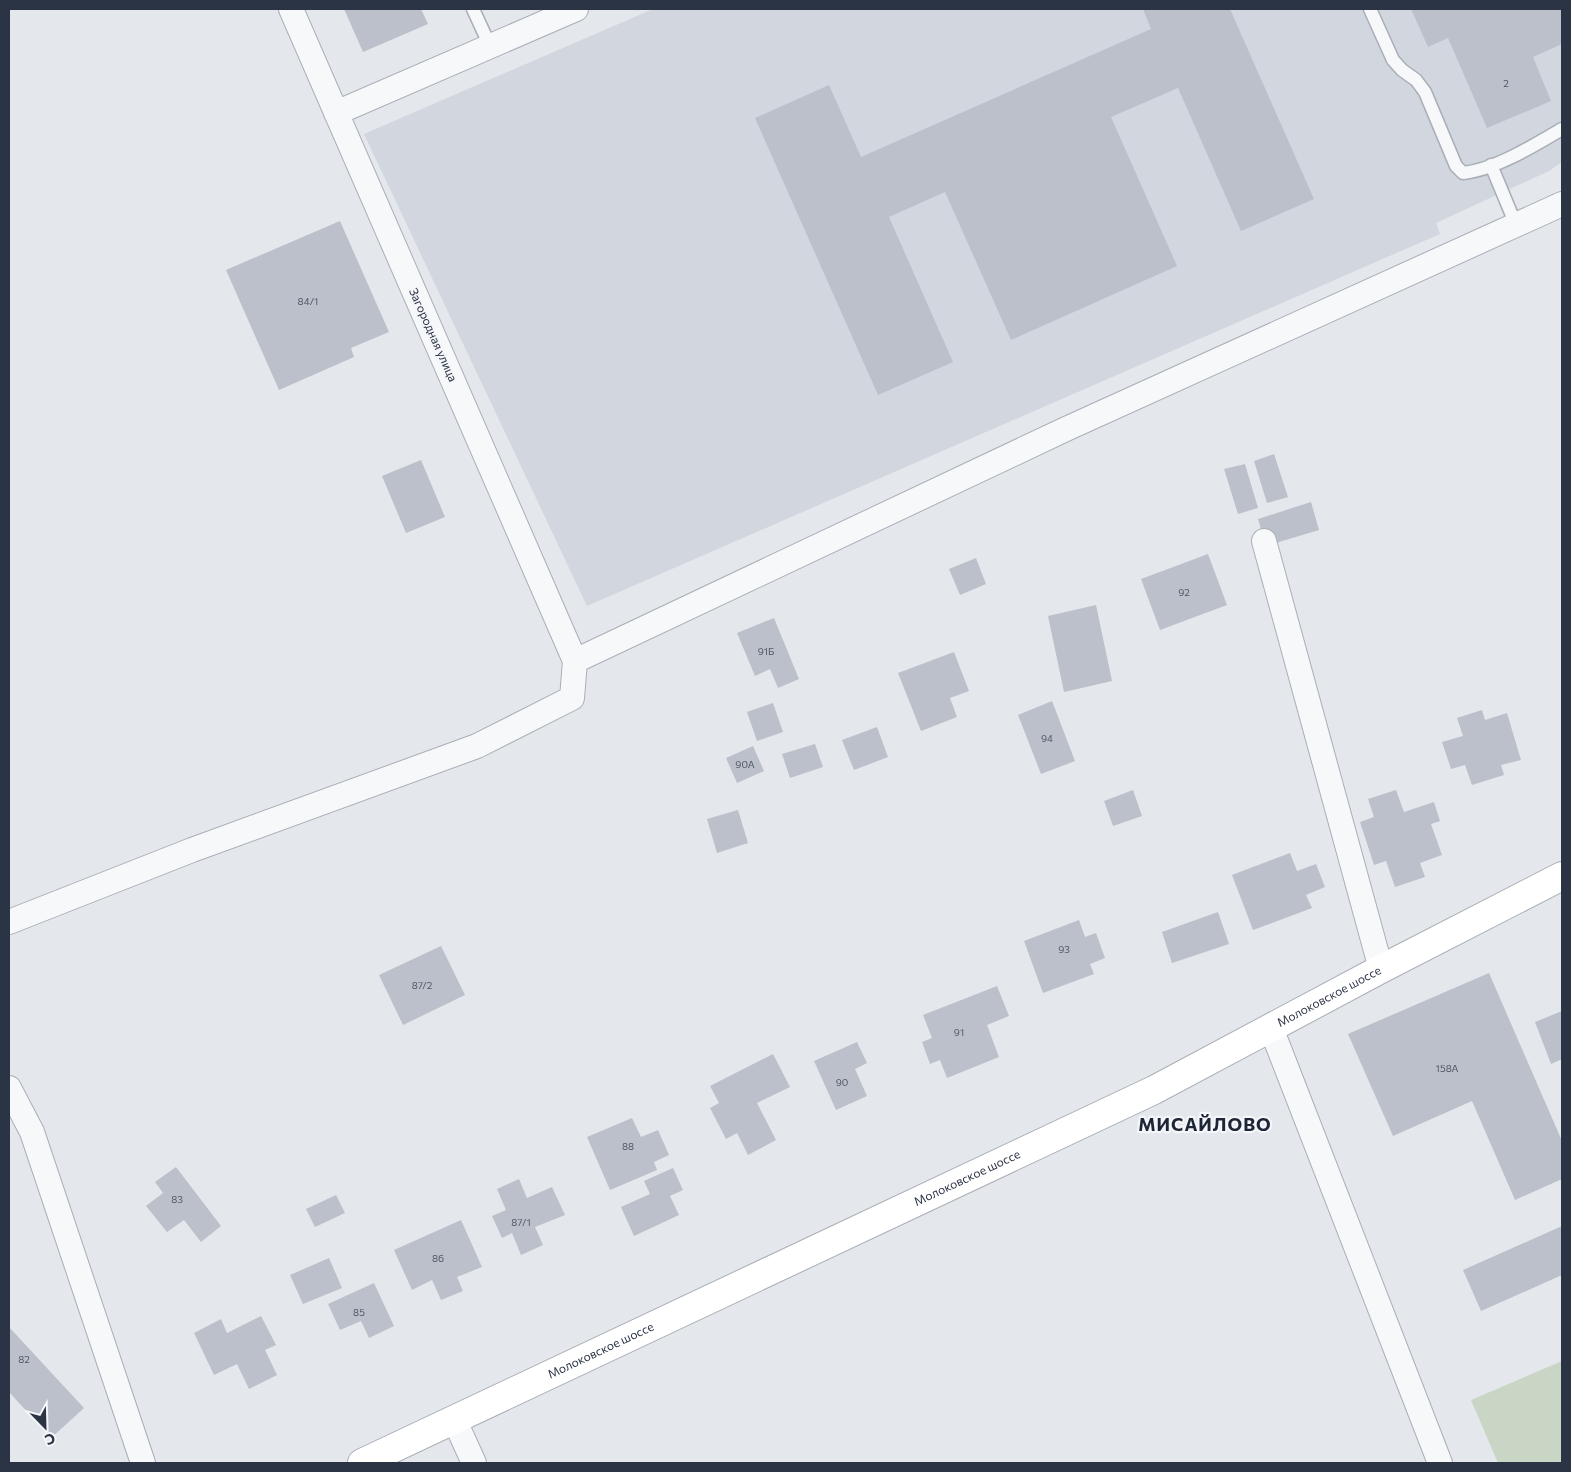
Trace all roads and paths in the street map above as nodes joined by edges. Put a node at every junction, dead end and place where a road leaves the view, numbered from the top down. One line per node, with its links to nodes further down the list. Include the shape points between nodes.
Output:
1 (291, 9): 6 (street, Загородная улица)
2 (473, 9): 5 (lane)
3 (576, 9): 5 (street)
4 (1370, 9): 8 (lane, via 1392,60 1425,92 1456,166 1463,173)
5 (490, 46): 6 (street)
6 (336, 113): 12 (street, Загородная улица)
7 (1562, 129): 8 (lane)
8 (1491, 165): 10 (lane)
9 (1562, 204): 10 (street)
10 (1516, 225): 12 (street, via 1066,429)
11 (1264, 541): 15 (street)
12 (575, 661): 14 (street, via 572,698 477,746 192,850)
13 (1562, 876): 15 (main road, Молоковское шоссе)
14 (9, 922)
15 (1381, 969): 16 (main road, Молоковское шоссе)
16 (1271, 1028): 18 (main road, Молоковское шоссе, via 1154,1090); 22 (street)
17 (9, 1088): 19 (street, via 32,1132)
18 (454, 1419): 20 (main road, Молоковское шоссе); 21 (street)
19 (143, 1463)
20 (362, 1463)
21 (474, 1463)
22 (1440, 1463)

